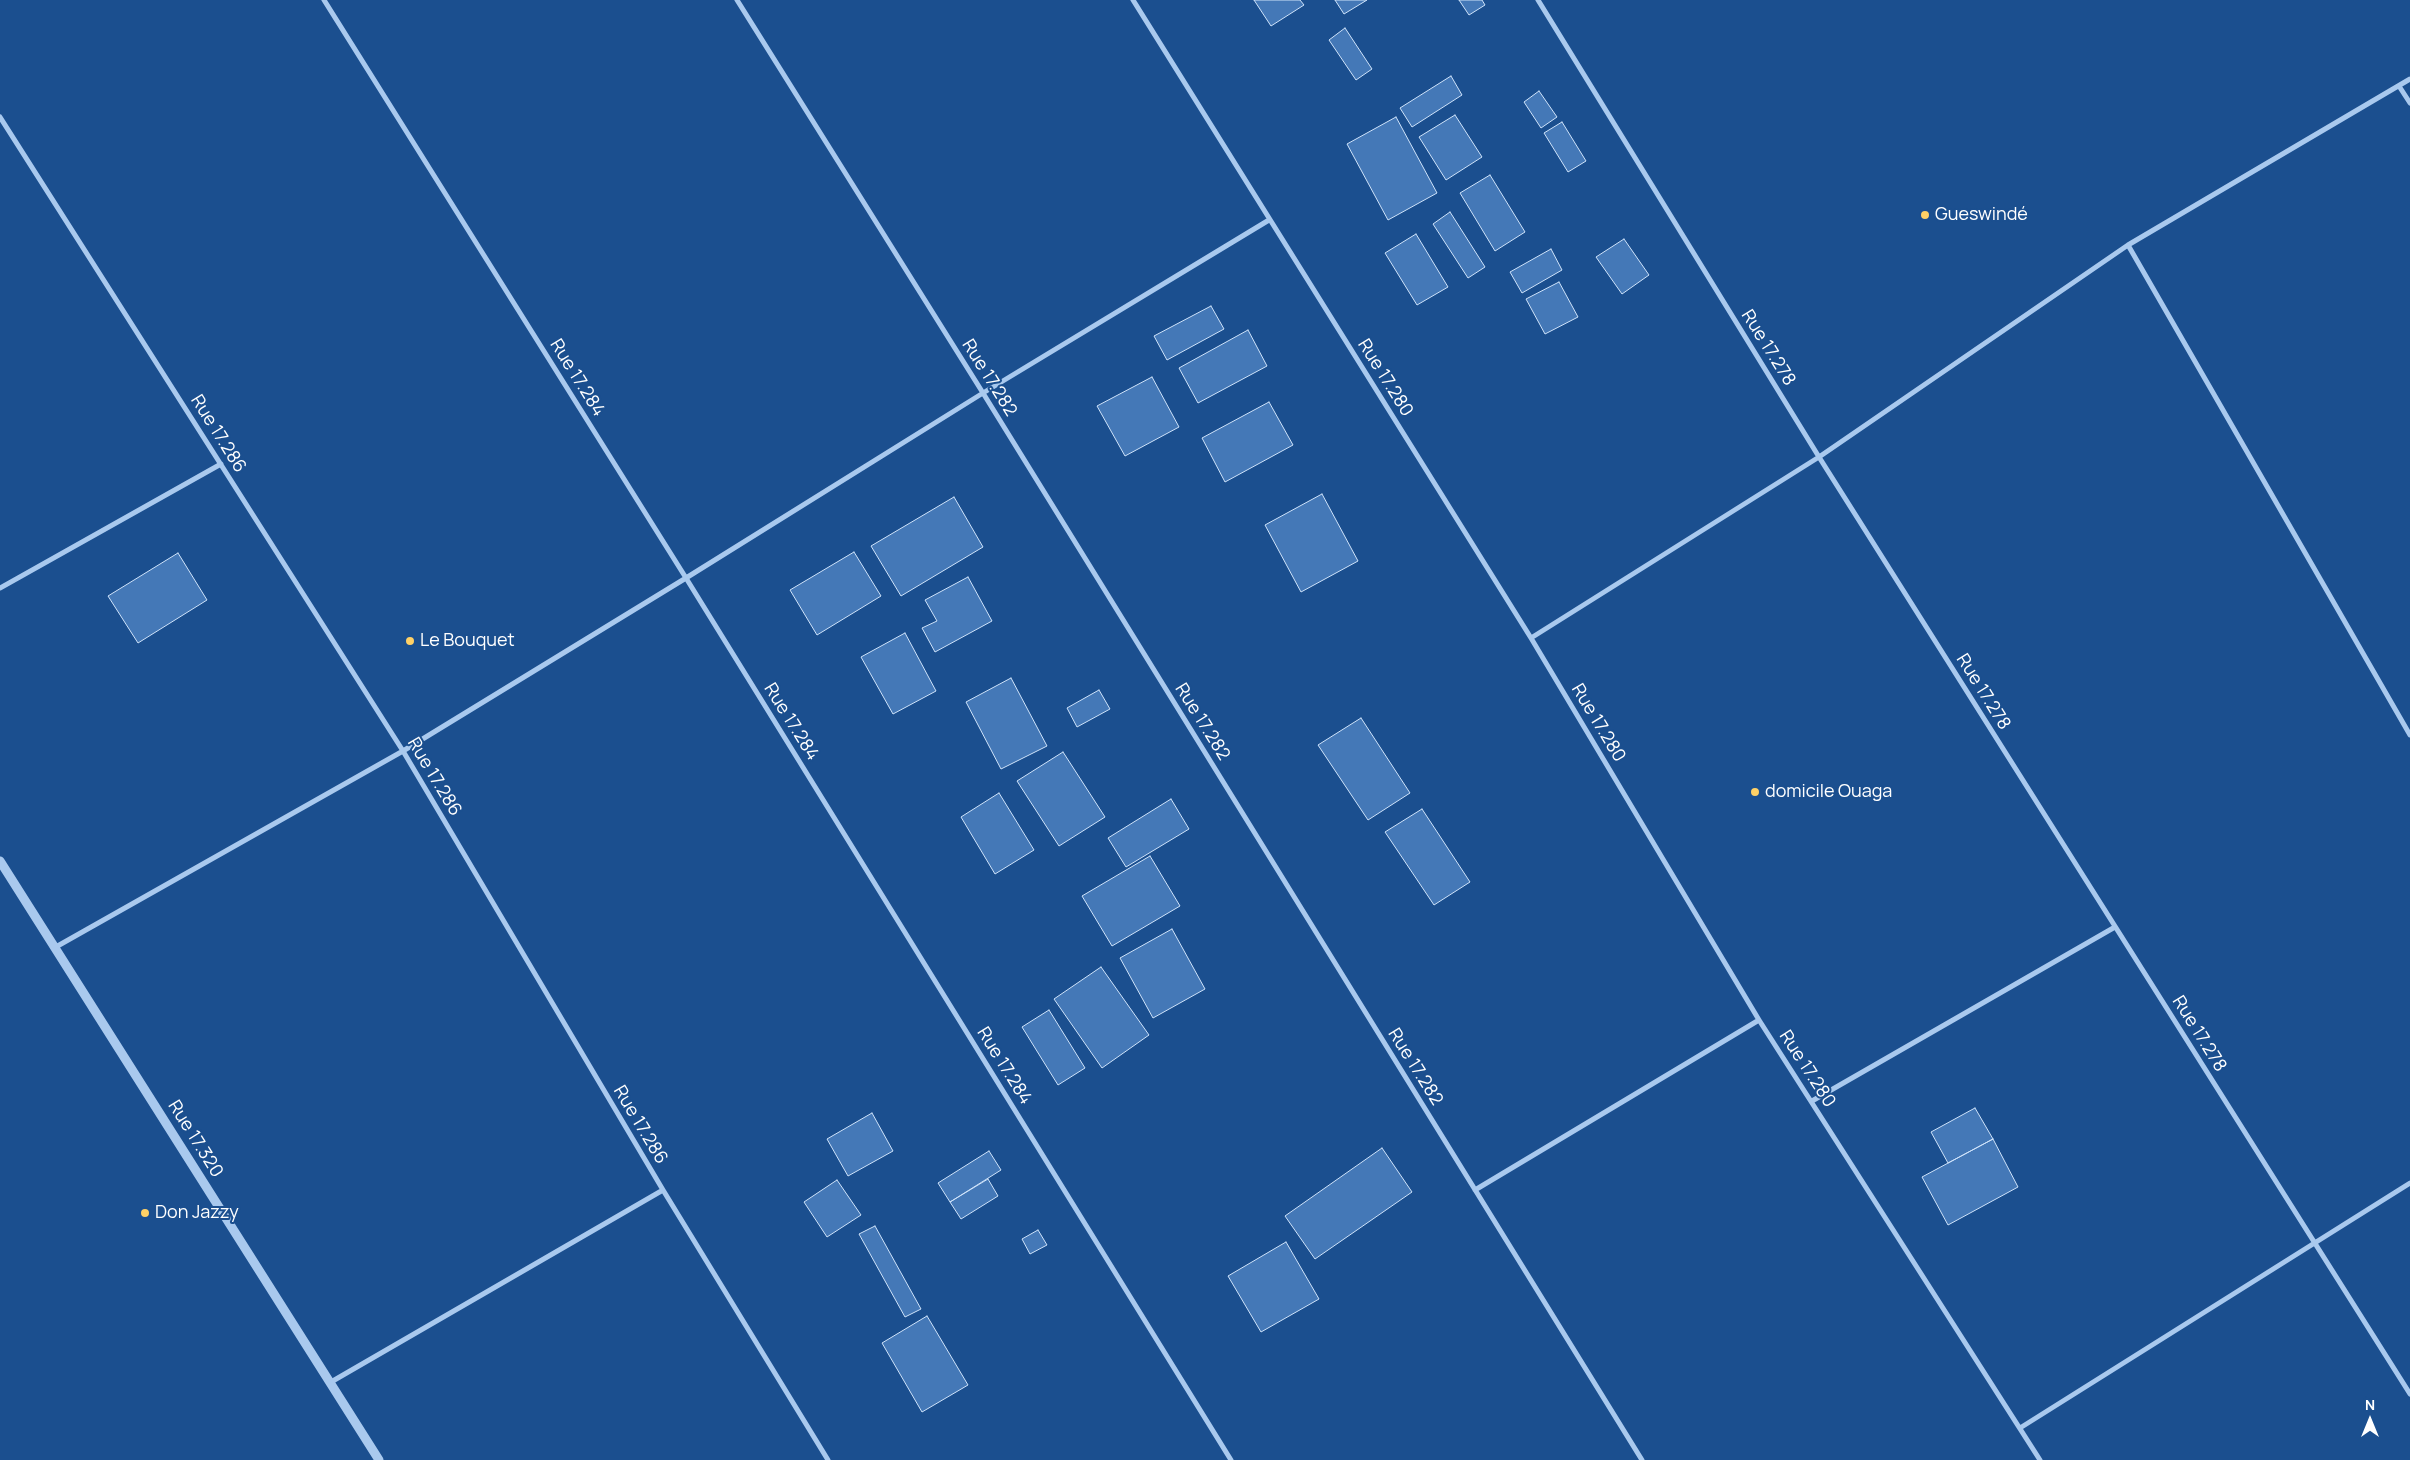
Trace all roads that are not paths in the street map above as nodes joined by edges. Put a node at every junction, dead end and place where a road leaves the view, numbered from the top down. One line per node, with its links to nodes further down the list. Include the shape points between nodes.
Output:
1 (324, 0): 14 (street, Rue 17.284)
2 (737, 0): 11 (street, Rue 17.282)
3 (1133, 0): 9 (street, Rue 17.280)
4 (1538, 0): 12 (street, Rue 17.278)
5 (2410, 79): 6 (street)
6 (2399, 86): 7 (street); 10 (street)
7 (2410, 103)
8 (0, 118): 13 (street, Rue 17.286)
9 (1269, 220): 11 (street); 16 (street, Rue 17.280)
10 (2128, 245): 12 (street); 17 (street)
11 (983, 393): 14 (street); 26 (street, Rue 17.282)
12 (1819, 457): 16 (street); 20 (street, Rue 17.278)
13 (221, 464): 15 (street); 18 (street, Rue 17.286)
14 (686, 578): 18 (street); 33 (street, Rue 17.284)
15 (0, 588)
16 (1531, 638): 22 (street, Rue 17.280)
17 (2410, 735)
18 (403, 751): 21 (street); 25 (street, Rue 17.286)
19 (0, 861): 21 (street, Rue 17.320)
20 (2115, 927): 23 (street); 27 (street, Rue 17.278)
21 (54, 948): 28 (street, Rue 17.320)
22 (1759, 1020): 23 (street, Rue 17.280); 26 (street)
23 (1812, 1101): 30 (street, Rue 17.280)
24 (2410, 1183): 27 (street)
25 (662, 1190): 28 (street); 32 (street, Rue 17.286)
26 (1475, 1190): 34 (street, Rue 17.282)
27 (2314, 1243): 29 (street, Rue 17.278); 30 (street)
28 (330, 1382): 31 (street, Rue 17.320)
29 (2410, 1394)
30 (2020, 1428): 35 (street, Rue 17.280)
31 (379, 1460)
32 (828, 1460)
33 (1231, 1460)
34 (1642, 1460)
35 (2040, 1460)

